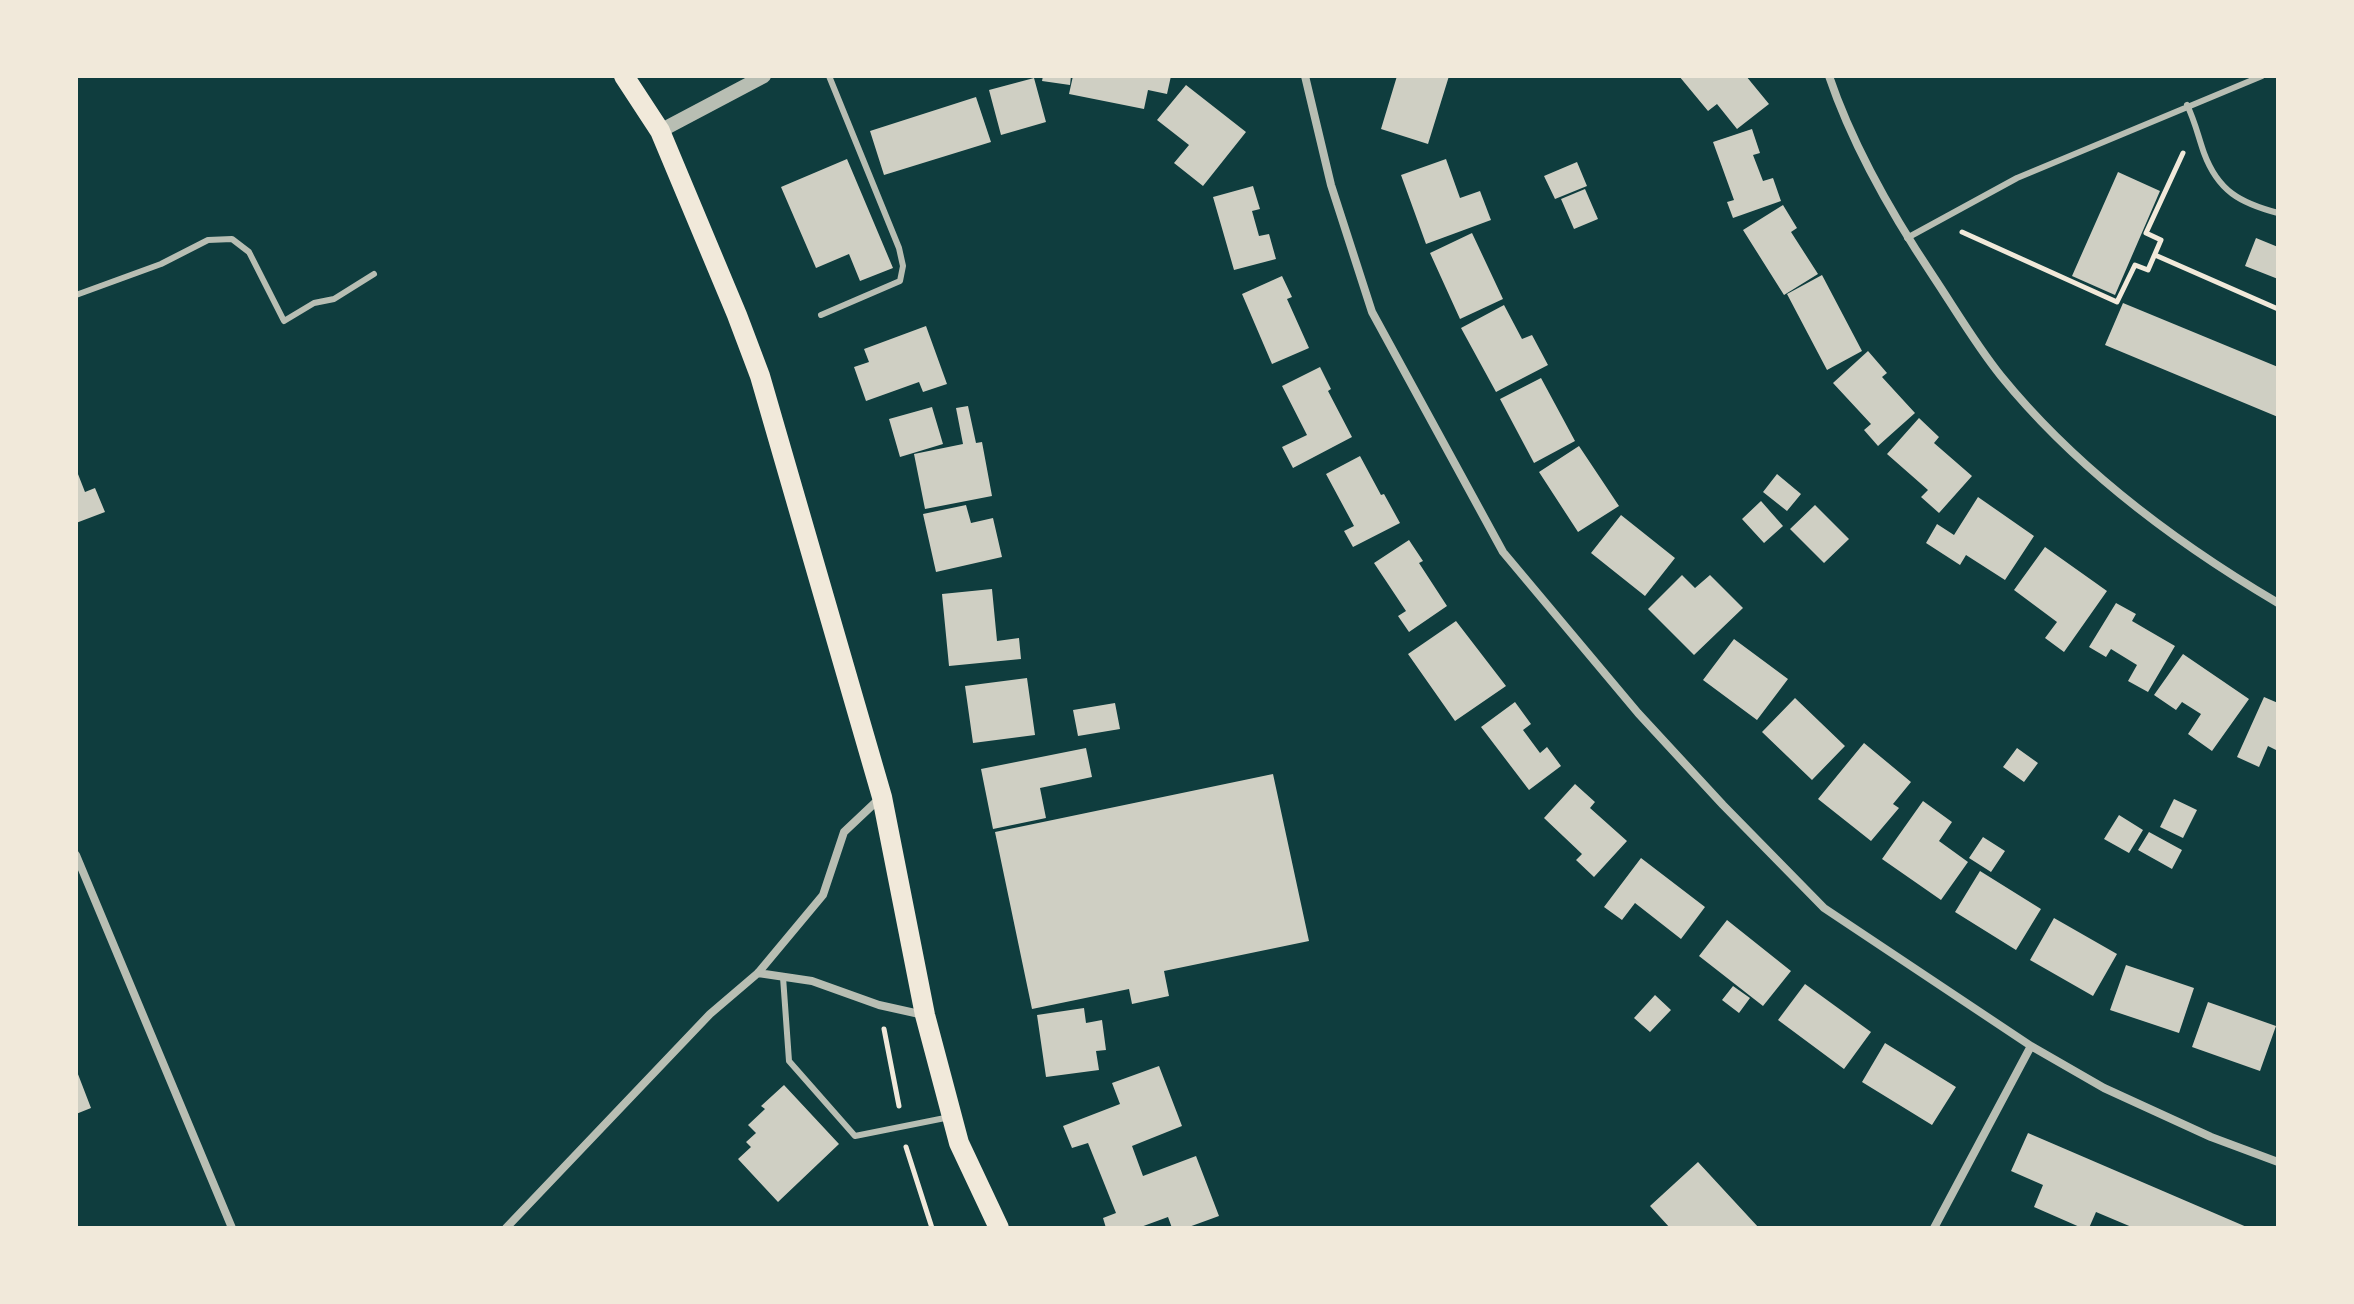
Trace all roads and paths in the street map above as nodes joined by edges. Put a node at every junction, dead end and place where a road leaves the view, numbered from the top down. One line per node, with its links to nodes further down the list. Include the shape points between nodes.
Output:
1 (624, 76): 9 (main road)
2 (764, 76): 9 (street)
3 (829, 76): 17 (lane, via 903,266 900,281)
4 (1305, 76): 24 (street, via 1331,185 1372,312 1503,552 1649,724 1824,908)
5 (1829, 76): 12 (street, via 1864,160)
6 (2262, 76): 7 (lane)
7 (2187, 105): 8 (lane); 11 (lane, via 2017,178)
8 (2196, 123): 10 (lane, via 2218,183 2234,197); 13 (path, via 2146,233 2161,240)
9 (660, 131): 19 (main road, via 760,376)
10 (2278, 213)
11 (1938, 221): 12 (lane); 13 (path, via 2117,302 2135,265 2148,270)
12 (1907, 238): 18 (street, via 2001,376 2057,435 2166,530)
13 (2155, 255): 16 (path)
14 (374, 274): 15 (lane, via 284,321 249,252 232,239 208,240 161,264)
15 (76, 295)
16 (2278, 309)
17 (821, 315)
18 (2278, 603)
19 (882, 797): 21 (street, via 844,832 823,895); 23 (main road)
20 (76, 855): 27 (street)
21 (758, 973): 22 (street); 28 (street, via 710,1014)
22 (783, 977): 23 (street); 25 (lane, via 789,1061 855,1136)
23 (925, 1015): 25 (main road)
24 (2031, 1046): 26 (street, via 2104,1088); 30 (street)
25 (952, 1116): 29 (main road)
26 (2278, 1162)
27 (232, 1228)
28 (506, 1228)
29 (999, 1228)
30 (1934, 1228)

